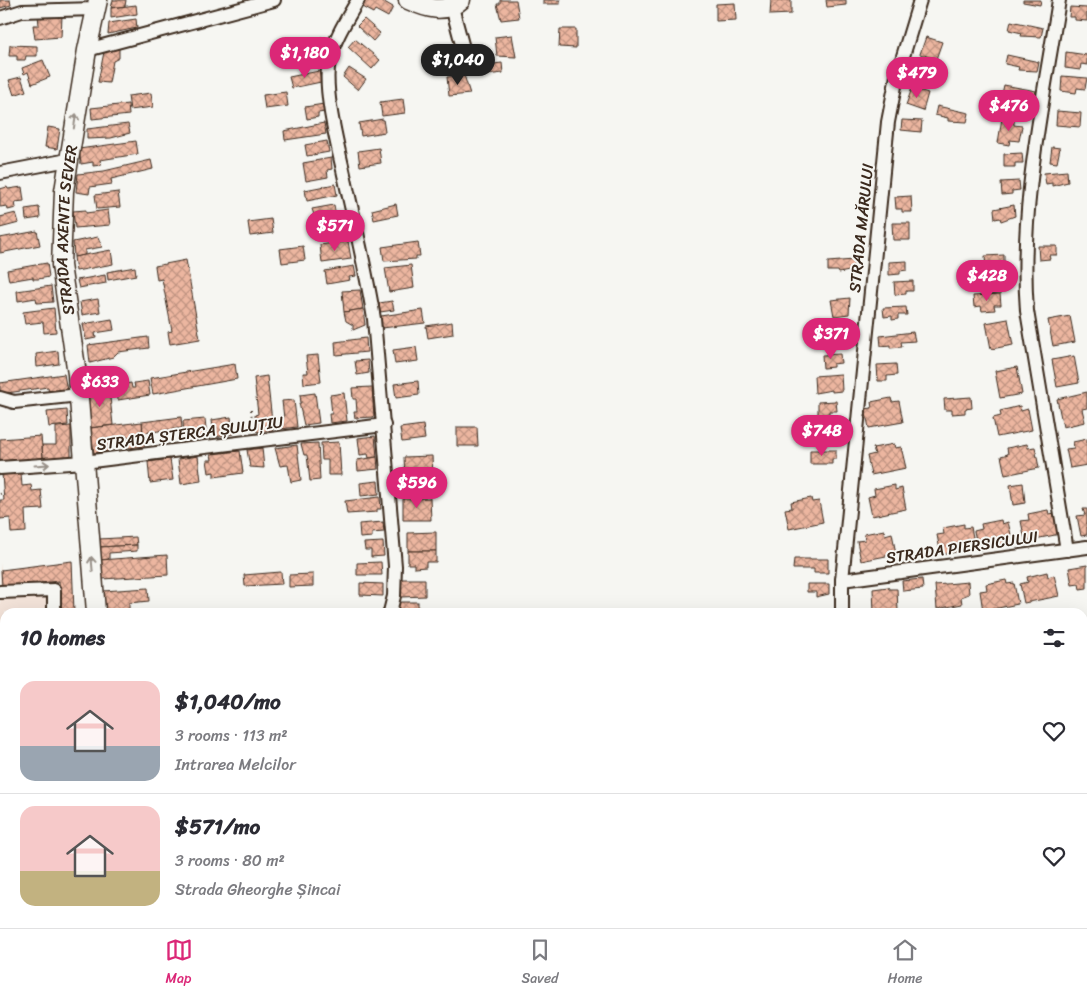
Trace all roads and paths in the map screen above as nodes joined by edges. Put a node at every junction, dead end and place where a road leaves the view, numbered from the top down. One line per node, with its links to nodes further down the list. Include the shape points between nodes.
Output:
1 (274, 0): 9 (street)
2 (358, 0): 16 (street, via 339,34 328,73 333,127 367,278)
3 (408, 0): 6 (main road, via 444,10)
4 (920, 0): 22 (street, STRADA MĂRULUI, via 897,76 888,122)
5 (1059, 0): 21 (street, via 1026,214 1024,279)
6 (456, 3): 10 (street)
7 (97, 5): 8 (street, via 22,11); 9 (main road, STRADA AXENTE SEVER)
8 (0, 18)
9 (87, 50): 11 (main road, STRADA AXENTE SEVER, one-way to 9)
10 (467, 63)
11 (68, 160): 12 (street); 13 (main road, STRADA AXENTE SEVER, via 61,221 61,265)
12 (0, 173)
13 (79, 395): 14 (street, via 14,402); 18 (main road, STRADA AXENTE SEVER)
14 (0, 398)
15 (251, 410): 17 (path)
16 (384, 425): 17 (street, STRADA ȘTERCA ȘULUȚIU); 26 (street, via 395,566)
17 (255, 441): 18 (street, STRADA ȘTERCA ȘULUȚIU)
18 (84, 462): 19 (street, STRADA ȘTERCA ȘULUȚIU, one-way to 18); 25 (main road, STRADA AXENTE SEVER, one-way to 18)
19 (0, 468)
20 (1087, 547): 21 (street, STRADA PIERSICULUI)
21 (1068, 550): 22 (street, STRADA PIERSICULUI)
22 (842, 580): 27 (street, STRADA MĂRULUI)
23 (0, 592): 24 (street, via 54,590)
24 (54, 608)
25 (96, 608)
26 (391, 608)
27 (842, 608)

